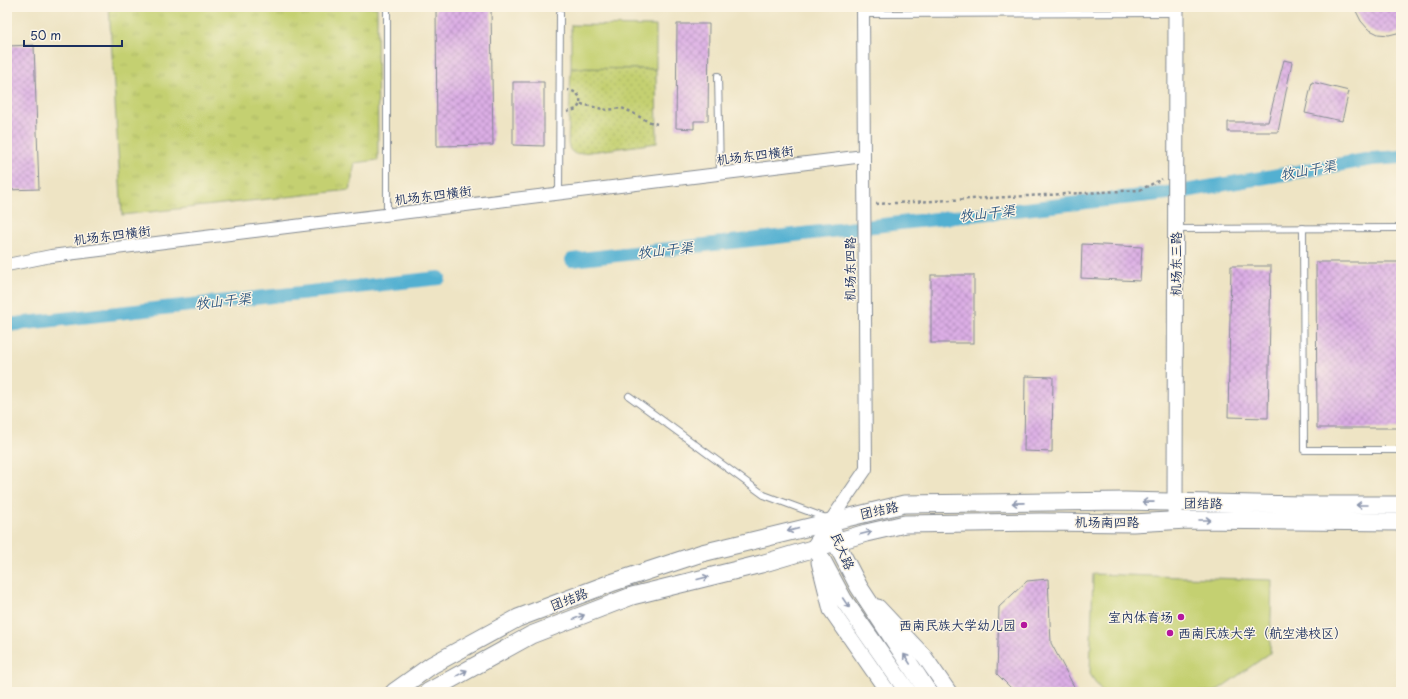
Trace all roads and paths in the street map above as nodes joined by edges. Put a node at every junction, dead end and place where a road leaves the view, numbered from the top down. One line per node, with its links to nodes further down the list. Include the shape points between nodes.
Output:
1 (387, 7): 15 (lane)
2 (1176, 10): 3 (lane); 11 (street, 机场东三路)
3 (863, 11): 10 (street, 机场东四路)
4 (560, 13): 6 (lane)
5 (718, 76): 12 (lane)
6 (560, 89): 7 (path, via 576,92); 8 (lane)
7 (581, 104): 8 (path, via 572,111); 9 (path, via 607,110 622,108 646,122)
8 (559, 112): 13 (lane)
9 (657, 124)
10 (864, 156): 12 (street, 机场东四横街); 14 (street, 机场东四路)
11 (1175, 172): 14 (path, via 1140,190); 18 (street, 机场东三路)
12 (720, 173): 13 (street, 机场东四横街)
13 (559, 194): 15 (street, 机场东四横街)
14 (864, 206): 24 (street, 机场东四路, via 866,469)
15 (387, 215): 19 (street, 机场东四横街, via 51,256)
16 (1303, 228): 17 (lane); 18 (lane); 21 (lane, via 1304,450)
17 (1401, 228)
18 (1176, 229): 22 (street, 机场东三路)
19 (7, 265)
20 (629, 396): 24 (lane, via 764,495)
21 (1401, 450)
22 (1175, 502): 23 (main road, 团结路, one-way to 22); 24 (main road, 团结路, one-way to 24, via 904,504); 25 (street, 机场东三路)
23 (1401, 505)
24 (831, 520): 27 (main road, 民大路); 28 (main road, 民大路); 30 (main road, 团结路, one-way to 30, via 702,553 611,583 518,618 432,665)
25 (1175, 521): 26 (main road, 机场南四路, one-way to 26); 27 (main road, 机场南四路, one-way to 25, via 905,524)
26 (1401, 522)
27 (836, 541): 28 (main road, 机场南四路); 29 (main road, 民大路)
28 (815, 547): 31 (main road, 团结路, one-way to 28, via 530,635 625,599 761,564); 32 (street, via 831,610); 33 (main road, 民大路, one-way to 33, via 843,599)
29 (859, 587): 34 (main road, 民大路, one-way to 29); 35 (street, via 924,656)
30 (394, 692)
31 (428, 692)
32 (888, 692)
33 (908, 692)
34 (928, 692)
35 (949, 692)

